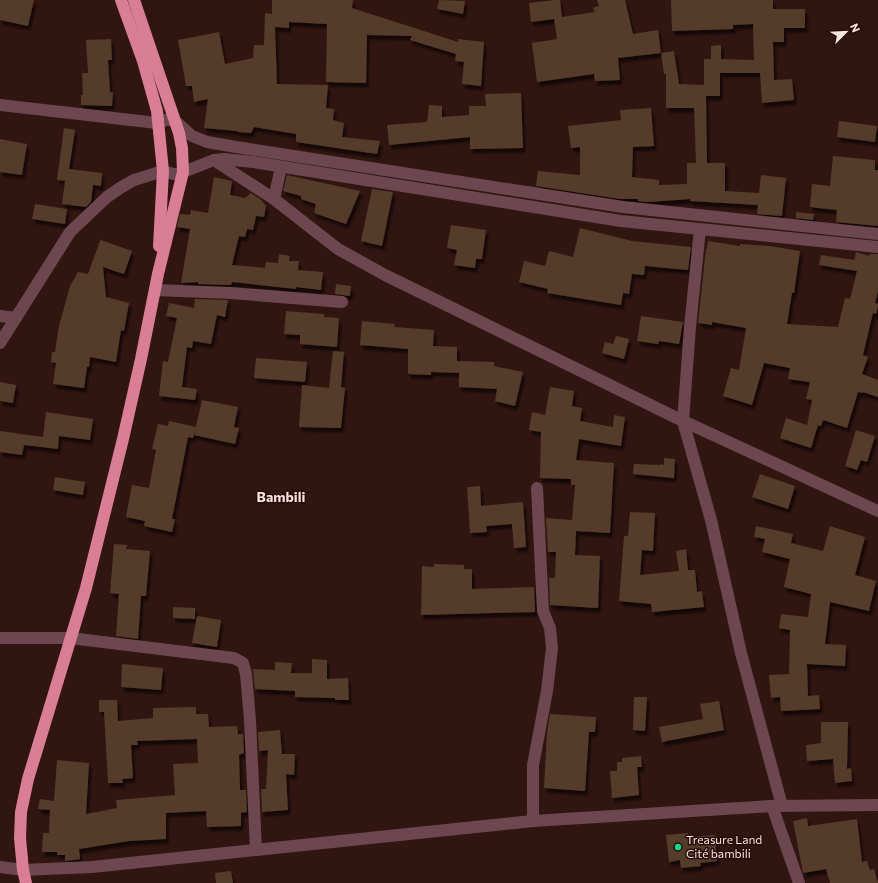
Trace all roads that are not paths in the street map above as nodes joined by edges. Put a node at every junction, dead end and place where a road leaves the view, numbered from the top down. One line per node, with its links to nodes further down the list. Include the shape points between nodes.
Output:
1 (121, 0): 5 (highway, via 143,61 157,111)
2 (134, 0): 4 (highway)
3 (0, 105): 5 (street)
4 (174, 120): 5 (street, via 165,120); 9 (highway, via 182,148); 12 (street, via 200,139 236,147 623,207)
5 (157, 124): 8 (highway)
6 (214, 160): 7 (street, via 235,160); 9 (street); 10 (street)
7 (281, 167): 10 (street); 11 (street, via 621,221)
8 (163, 171): 9 (street, via 173,174); 14 (highway); 18 (street, via 134,180 120,188 70,232)
9 (183, 172): 14 (highway)
10 (274, 199): 20 (street, via 338,249 384,275)
11 (700, 229): 13 (street); 20 (street)
12 (878, 234)
13 (878, 247)
14 (158, 274): 15 (highway)
15 (155, 290): 16 (street); 24 (highway, via 106,512)
16 (342, 302)
17 (0, 316): 18 (street)
18 (16, 318): 19 (street)
19 (0, 343)
20 (683, 421): 22 (street); 26 (street, via 711,520)
21 (537, 488): 27 (street, via 543,611 550,628 552,648 532,765)
22 (878, 511)
23 (0, 638): 24 (street)
24 (70, 638): 28 (street, via 234,658 243,663 250,720); 30 (highway, via 28,779 21,812)
25 (878, 805): 26 (street)
26 (777, 806): 27 (street); 32 (street)
27 (533, 821): 28 (street)
28 (256, 850): 30 (street, via 92,867)
29 (0, 867): 30 (street)
30 (23, 870): 31 (highway)
31 (26, 883)
32 (798, 883)

